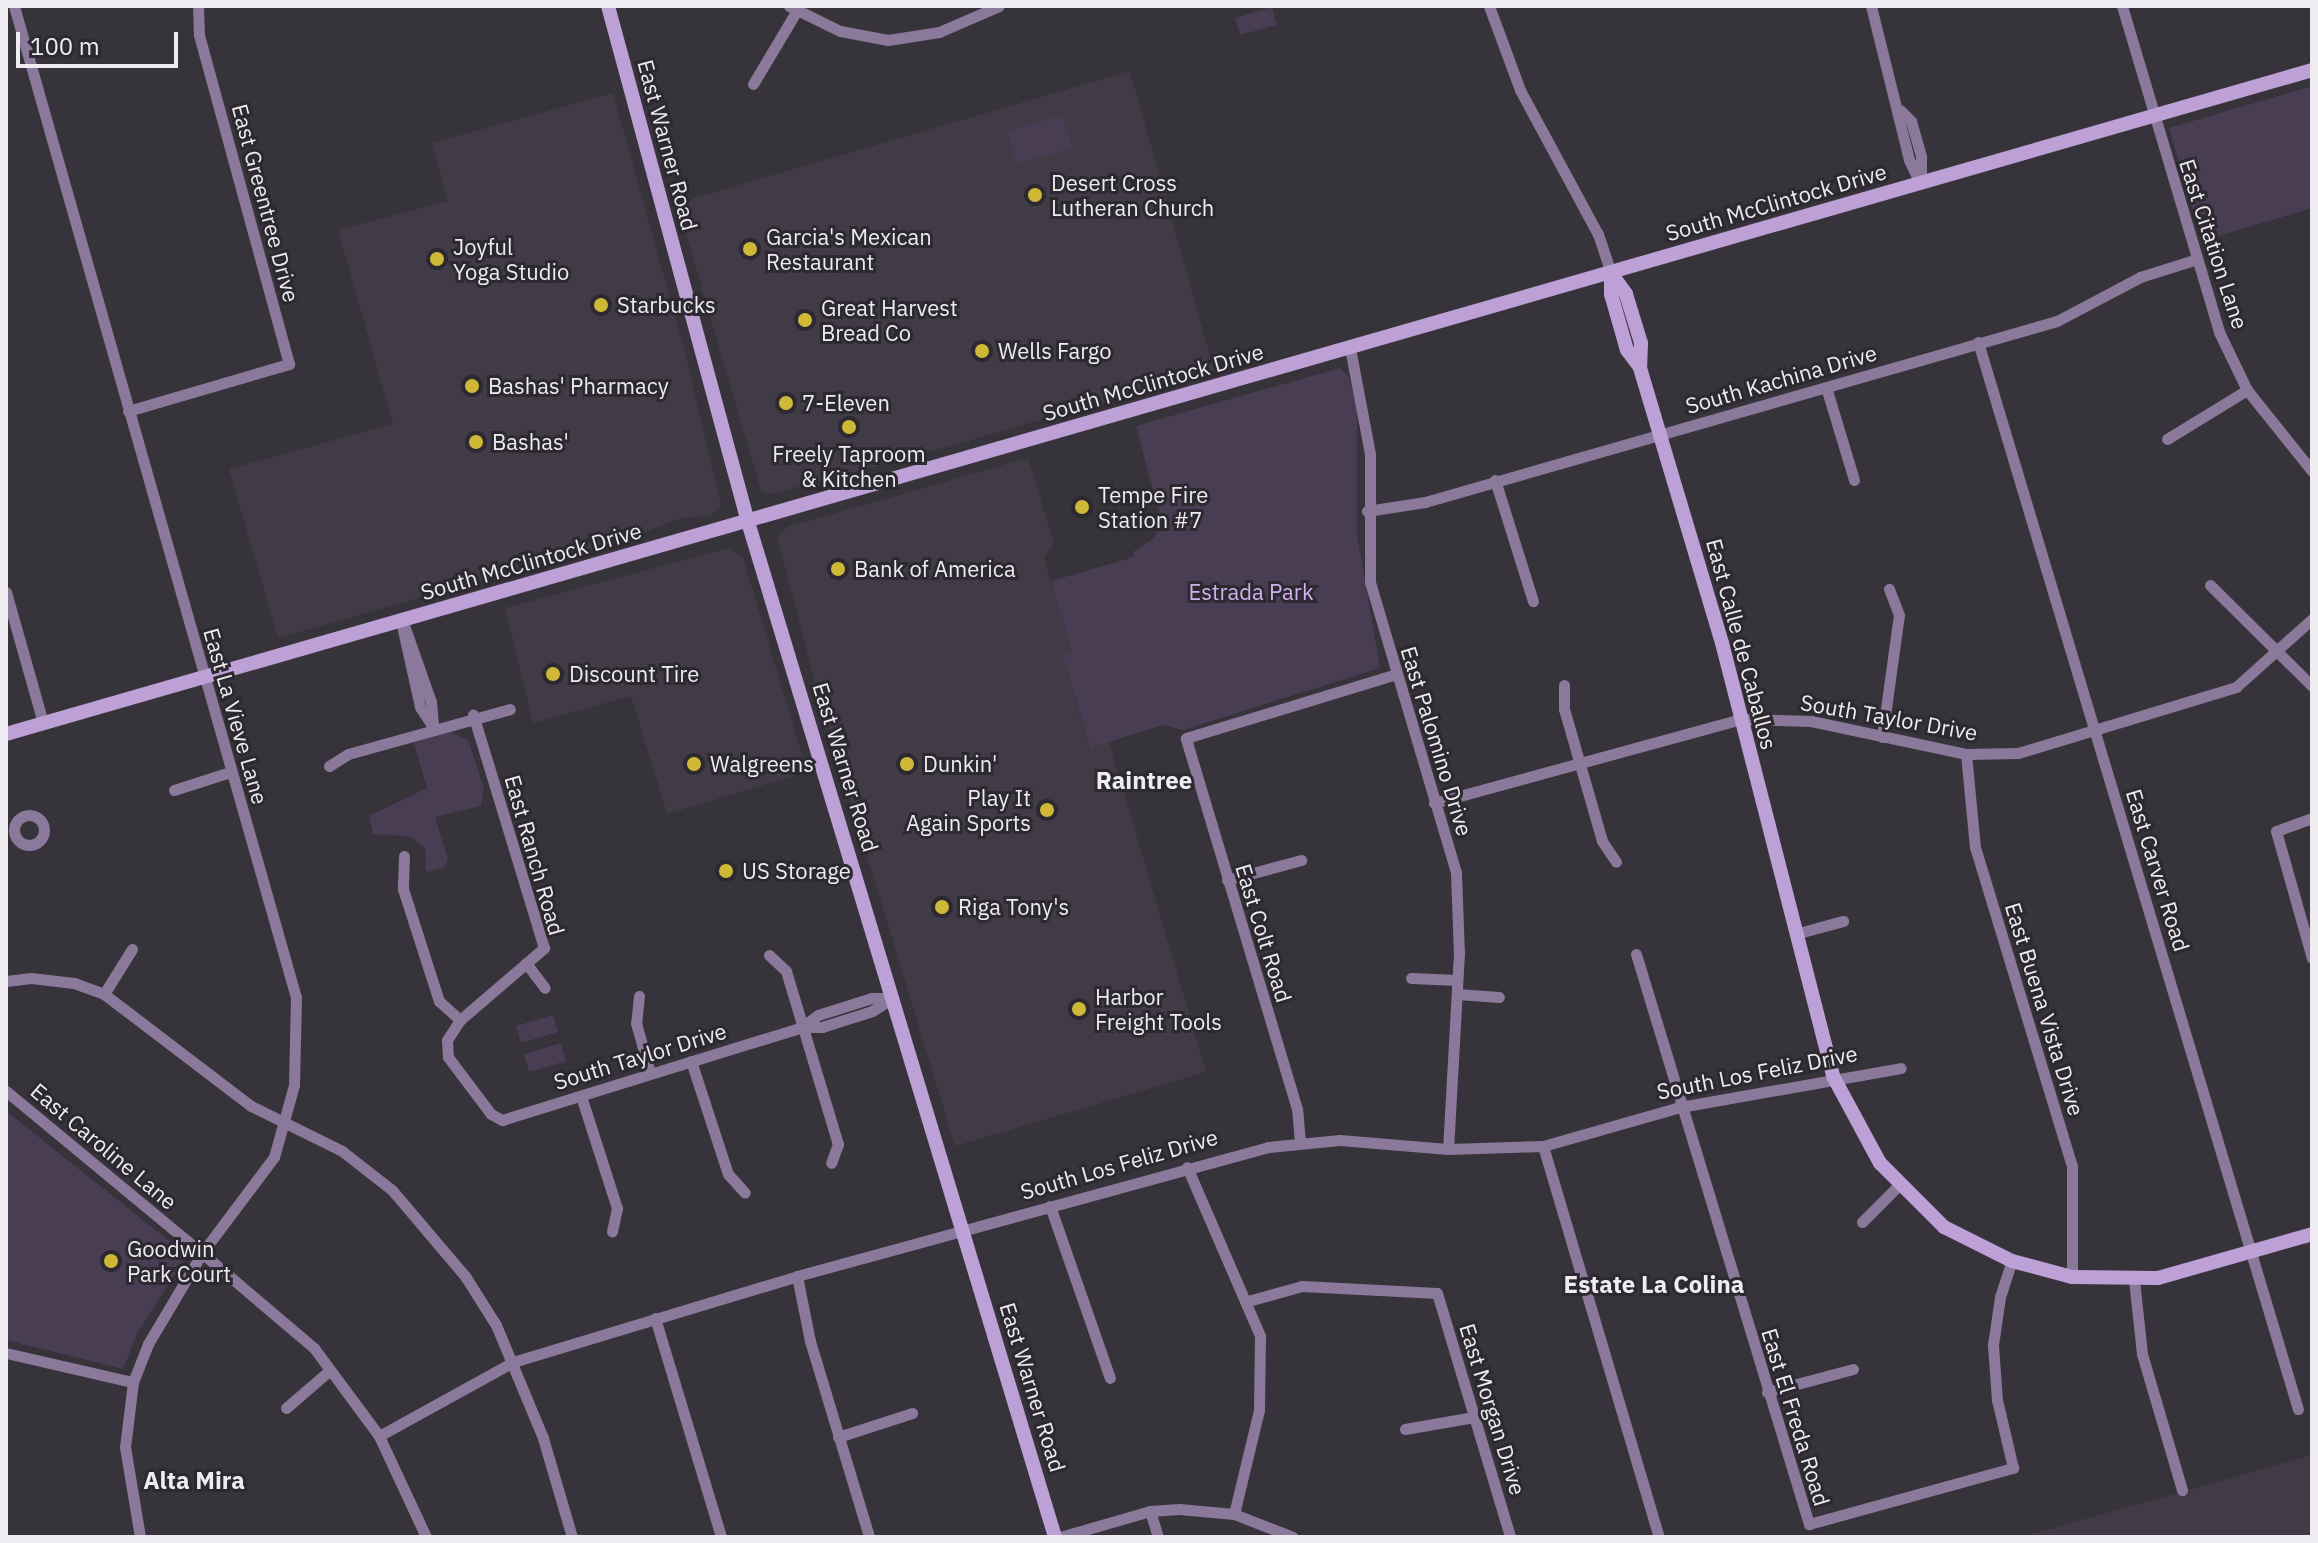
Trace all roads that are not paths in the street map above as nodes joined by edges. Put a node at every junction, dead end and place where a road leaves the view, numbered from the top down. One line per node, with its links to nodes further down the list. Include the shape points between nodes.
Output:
1 (14, 6): 19 (street, East La Vieve Lane)
2 (198, 6): 19 (street, East Greentree Drive, via 199,35 289,364)
3 (608, 6): 26 (main road, East Warner Road)
4 (999, 6): 8 (street, via 939,32 888,40 840,31)
5 (1489, 6): 14 (street, via 1520,90 1598,234)
6 (1871, 6): 12 (street, via 1900,110 1911,121 1918,145)
7 (2122, 6): 11 (street, East Citation Lane)
8 (792, 9): 10 (street)
9 (2312, 70): 11 (main road, South McClintock Drive)
10 (753, 84)
11 (2153, 116): 12 (main road, South McClintock Drive); 13 (street, East Citation Lane)
12 (1920, 183): 14 (main road, South McClintock Drive)
13 (2197, 259): 15 (street, South Kachina Drive, via 2140,277 2057,321); 18 (street, East Citation Lane, via 2219,332)
14 (1611, 273): 16 (main road, South McClintock Drive); 20 (main road, East Calle de Caballos, via 1630,307 1641,343 1640,368)
15 (1978, 342): 17 (street, South Kachina Drive); 44 (street, East Carver Road)
16 (1350, 348): 25 (street, East Palomino Drive, via 1370,454); 26 (main road, South McClintock Drive)
17 (1826, 387): 20 (street, South Kachina Drive); 24 (street)
18 (2247, 390): 21 (street); 22 (street, East Citation Lane)
19 (128, 411): 36 (street, East La Vieve Lane)
20 (1660, 434): 23 (street, South Kachina Drive); 41 (main road, East Calle de Caballos)
21 (2167, 439)
22 (2312, 471)
23 (1495, 480): 25 (street, South Kachina Drive, via 1425,502); 30 (street)
24 (1854, 480)
25 (1367, 511): 35 (street, East Palomino Drive, via 1370,582)
26 (748, 522): 33 (main road, South McClintock Drive); 73 (main road, East Warner Road)
27 (2210, 585): 34 (street)
28 (1889, 589): 46 (street, via 1899,615)
29 (6, 592): 31 (street)
30 (1533, 601)
31 (10, 619): 42 (street)
32 (2312, 619): 34 (street, South Taylor Drive)
33 (401, 621): 36 (main road, South McClintock Drive); 43 (street, via 431,702)
34 (2279, 649): 38 (street); 44 (street, South Taylor Drive, via 2236,687)
35 (1396, 674): 52 (street, East Palomino Drive); 57 (street, East Colt Road, via 1186,738)
36 (203, 677): 42 (main road, South McClintock Drive); 50 (street, East La Vieve Lane)
37 (1564, 685): 48 (street, via 1564,709)
38 (2312, 686)
39 (510, 709): 40 (street)
40 (473, 715): 43 (street); 64 (street, East Ranch Road, via 544,948)
41 (1741, 719): 46 (street, South Taylor Drive, via 1811,721); 48 (street, South Taylor Drive); 59 (main road, East Calle de Caballos)
42 (43, 723): 45 (main road, South McClintock Drive)
43 (433, 727): 49 (street, via 348,754)
44 (2095, 733): 47 (street, South Taylor Drive, via 2018,753); 96 (street, East Carver Road)
45 (6, 734)
46 (1882, 737): 47 (street, South Taylor Drive)
47 (1966, 754): 100 (street, East Buena Vista Drive, via 1975,847 2072,1166)
48 (1580, 762): 52 (street, South Taylor Drive); 56 (street, via 1602,841)
49 (329, 766)
50 (230, 772): 51 (street); 83 (street, East La Vieve Lane, via 296,997 297,1051)
51 (174, 790)
52 (1434, 803): 66 (street, East Palomino Drive, via 1456,873)
53 (2312, 818): 63 (street, via 2276,831)
54 (404, 856): 74 (street, via 403,889 439,1001)
55 (1301, 860): 57 (street)
56 (1616, 862)
57 (1227, 880): 84 (street, East Colt Road, via 1297,1109)
58 (1843, 921): 59 (street)
59 (1795, 934): 79 (main road, East Calle de Caballos)
60 (132, 949): 69 (street)
61 (1636, 954): 82 (street, East El Freda Road)
62 (769, 955): 75 (street, via 786,971)
63 (2312, 958)
64 (526, 963): 68 (street); 74 (street, East Ranch Road)
65 (1411, 978): 66 (street)
66 (1457, 980): 70 (street, East Palomino Drive)
67 (6, 981): 69 (street, via 74,983)
68 (545, 988)
69 (104, 994): 83 (street, via 251,1106)
70 (1457, 994): 72 (street); 86 (street, East Palomino Drive)
71 (639, 996): 78 (street, via 636,1023)
72 (1499, 997)
73 (893, 998): 75 (street, South Taylor Drive, via 872,1011 822,1027); 94 (main road, East Warner Road)
74 (460, 1020): 81 (street, South Taylor Drive, via 447,1040 448,1057 491,1114 502,1120)
75 (802, 1027): 76 (street, South Taylor Drive); 87 (street, via 838,1144)
76 (691, 1061): 78 (street, South Taylor Drive); 90 (street, via 728,1174)
77 (1901, 1068): 79 (street, South Los Feliz Drive)
78 (650, 1073): 81 (street, South Taylor Drive)
79 (1834, 1078): 82 (street, South Los Feliz Drive); 89 (main road, East Calle de Caballos, via 1862,1138)
80 (6, 1091): 97 (street, East Caroline Lane)
81 (581, 1096): 93 (street, via 617,1208)
82 (1680, 1107): 85 (street, South Los Feliz Drive); 110 (street, East El Freda Road)
83 (286, 1123): 97 (street, East La Vieve Lane, via 256,1185); 105 (street, via 342,1151 392,1190 465,1276)
84 (1300, 1142): 86 (street, South Los Feliz Drive); 88 (street, South Los Feliz Drive)
85 (1543, 1146): 86 (street, South Los Feliz Drive); 130 (street)
86 (1448, 1149)
87 (831, 1163)
88 (1187, 1167): 91 (street, South Los Feliz Drive); 102 (street)
89 (1898, 1186): 92 (street); 98 (main road, East Calle de Caballos, via 1944,1227)
90 (745, 1193)
91 (1050, 1206): 94 (street, South Los Feliz Drive); 108 (street)
92 (1862, 1222)
93 (612, 1231)
94 (963, 1231): 99 (street, South Los Feliz Drive); 126 (main road, East Warner Road)
95 (2312, 1234): 96 (main road)
96 (2253, 1252): 101 (main road, East Calle de Caballos, via 2182,1273); 112 (street, East Carver Road)
97 (202, 1253): 107 (street, via 314,1348); 109 (street, via 148,1344)
98 (2012, 1261): 100 (main road, East Calle de Caballos); 110 (street, East El Freda Road, via 1993,1345 1997,1400 2013,1468 1809,1524)
99 (797, 1276): 103 (street, South Los Feliz Drive); 117 (street)
100 (2072, 1277): 101 (main road, East Calle de Caballos)
101 (2134, 1280): 118 (street, via 2140,1345)
102 (1248, 1301): 114 (street, East Morgan Drive, via 1302,1286 1437,1293); 120 (street, via 1260,1336 1263,1370)
103 (655, 1318): 105 (street, South Los Feliz Drive); 124 (street)
104 (6, 1353): 109 (street)
105 (513, 1362): 116 (street, South Los Feliz Drive); 123 (street)
106 (1853, 1369): 110 (street)
107 (330, 1370): 111 (street); 116 (street)
108 (1110, 1378)
109 (133, 1382): 121 (street, via 125,1447)
110 (1767, 1392)
111 (286, 1408)
112 (2298, 1409)
113 (912, 1413): 117 (street)
114 (1474, 1417): 115 (street); 129 (street, East Morgan Drive)
115 (1405, 1429)
116 (379, 1436): 122 (street)
117 (838, 1437): 125 (street)
118 (2182, 1490)
119 (1150, 1511): 120 (street); 126 (street); 127 (street)
120 (1234, 1514): 128 (street)
121 (140, 1537)
122 (426, 1537)
123 (572, 1537)
124 (721, 1537)
125 (869, 1537)
126 (1058, 1537)
127 (1158, 1537)
128 (1293, 1537)
129 (1510, 1537)
130 (1659, 1537)

